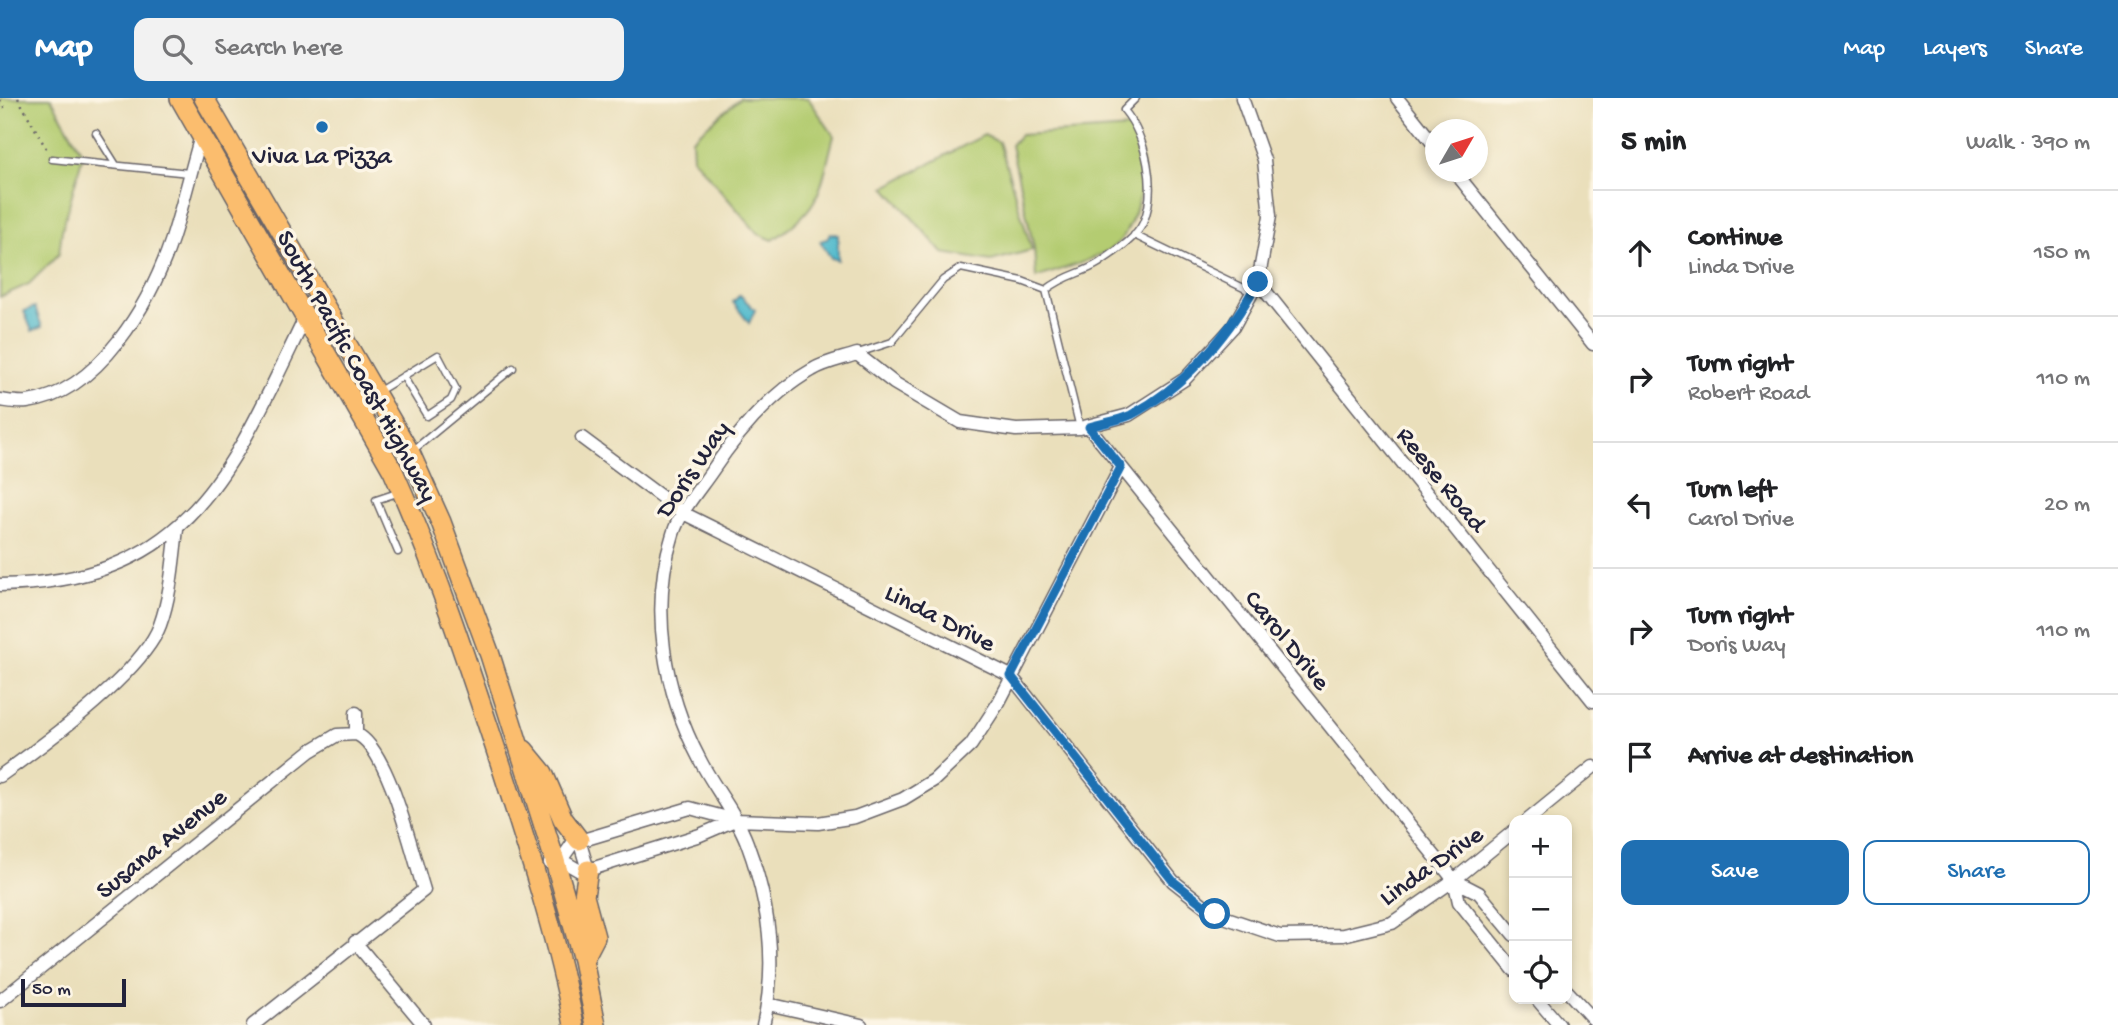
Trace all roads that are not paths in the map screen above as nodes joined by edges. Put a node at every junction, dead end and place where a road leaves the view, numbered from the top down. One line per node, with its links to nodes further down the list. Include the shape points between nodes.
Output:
1 (180, 98): 8 (highway, South Pacific Coast Highway)
2 (204, 98): 16 (highway, South Pacific Coast Highway)
3 (1136, 98): 13 (lane, via 1124,110 1138,126 1150,172 1144,222)
4 (1242, 98): 14 (street, via 1265,160 1270,216)
5 (1396, 98): 7 (street)
6 (96, 133): 10 (lane)
7 (1425, 134)
8 (201, 136): 11 (street); 17 (highway, South Pacific Coast Highway)
9 (52, 159): 10 (lane)
10 (116, 166): 11 (lane)
11 (189, 173): 23 (street, via 172,240 150,289 100,364 70,388 26,402)
12 (1463, 182): 18 (street)
13 (1134, 235): 14 (lane); 15 (lane, via 1096,265 1063,277)
14 (1255, 287): 24 (street, via 1233,327 1185,379 1129,415); 34 (street, Reese Road)
15 (1046, 290): 19 (lane, via 961,268 943,280 892,342); 24 (lane)
16 (323, 306): 17 (street); 22 (highway, South Pacific Coast Highway)
17 (304, 320): 28 (highway, South Pacific Coast Highway); 30 (street, via 233,463)
18 (1593, 344)
19 (857, 354): 24 (street, via 894,383 960,422 1016,430); 29 (street, Doris Way, via 814,368 788,384 733,439)
20 (513, 368): 26 (lane)
21 (403, 376): 21 (lane, via 438,355 456,389 451,400 427,415); 22 (lane)
22 (374, 393): 26 (highway, South Pacific Coast Highway)
23 (0, 400)
24 (1084, 427): 27 (street, Carol Drive)
25 (582, 438): 29 (street, Linda Drive)
26 (410, 453): 37 (highway, South Pacific Coast Highway, via 465,583)
27 (1121, 467): 33 (street); 47 (street, Carol Drive)
28 (402, 491): 31 (lane, via 376,500); 45 (highway, South Pacific Coast Highway, via 469,662)
29 (683, 513): 33 (street, Linda Drive); 41 (street, Doris Way, via 673,532 664,575 661,627 666,667 686,730)
30 (177, 529): 32 (street, via 132,558 99,571); 39 (street, via 159,628 138,658 66,727)
31 (398, 552)
32 (0, 585)
33 (1011, 676): 41 (street, via 971,745 934,780 903,799 855,817 818,823); 47 (street, Linda Drive, via 1173,881 1215,914 1280,936 1343,935 1392,923)
34 (1593, 701)
35 (356, 713): 36 (street)
36 (356, 734): 49 (street, via 372,745 383,768 424,890); 53 (street, Susana Avenue, via 337,735 310,751)
37 (517, 741): 43 (highway, via 543,773 563,819); 44 (highway, South Pacific Coast Highway)
38 (1593, 767): 40 (street)
39 (0, 776)
40 (1534, 815)
41 (735, 820): 43 (street, via 690,808); 46 (street); 54 (street, Doris Way, via 759,881 769,924)
42 (1509, 835): 47 (street, Linda Drive)
43 (579, 840): 44 (street); 46 (street)
44 (558, 861): 45 (street); 46 (street); 50 (highway, South Pacific Coast Highway)
45 (533, 867): 59 (highway, South Pacific Coast Highway)
46 (588, 870): 50 (highway, via 584,896 595,937)
47 (1454, 880): 48 (street, Carol Drive, via 1479,893); 51 (street, Carol Drive, via 1459,902)
48 (1509, 928)
49 (355, 942): 57 (street); 58 (street)
50 (583, 960): 60 (highway, South Pacific Coast Highway)
51 (1509, 964)
52 (1572, 996): 56 (street)
53 (0, 1002)
54 (768, 1004): 61 (street, Doris Way); 62 (street)
55 (1541, 1004): 63 (street)
56 (1593, 1019)
57 (253, 1025)
58 (424, 1025)
59 (574, 1025)
60 (596, 1025)
61 (763, 1025)
62 (861, 1025)
63 (1559, 1025)

